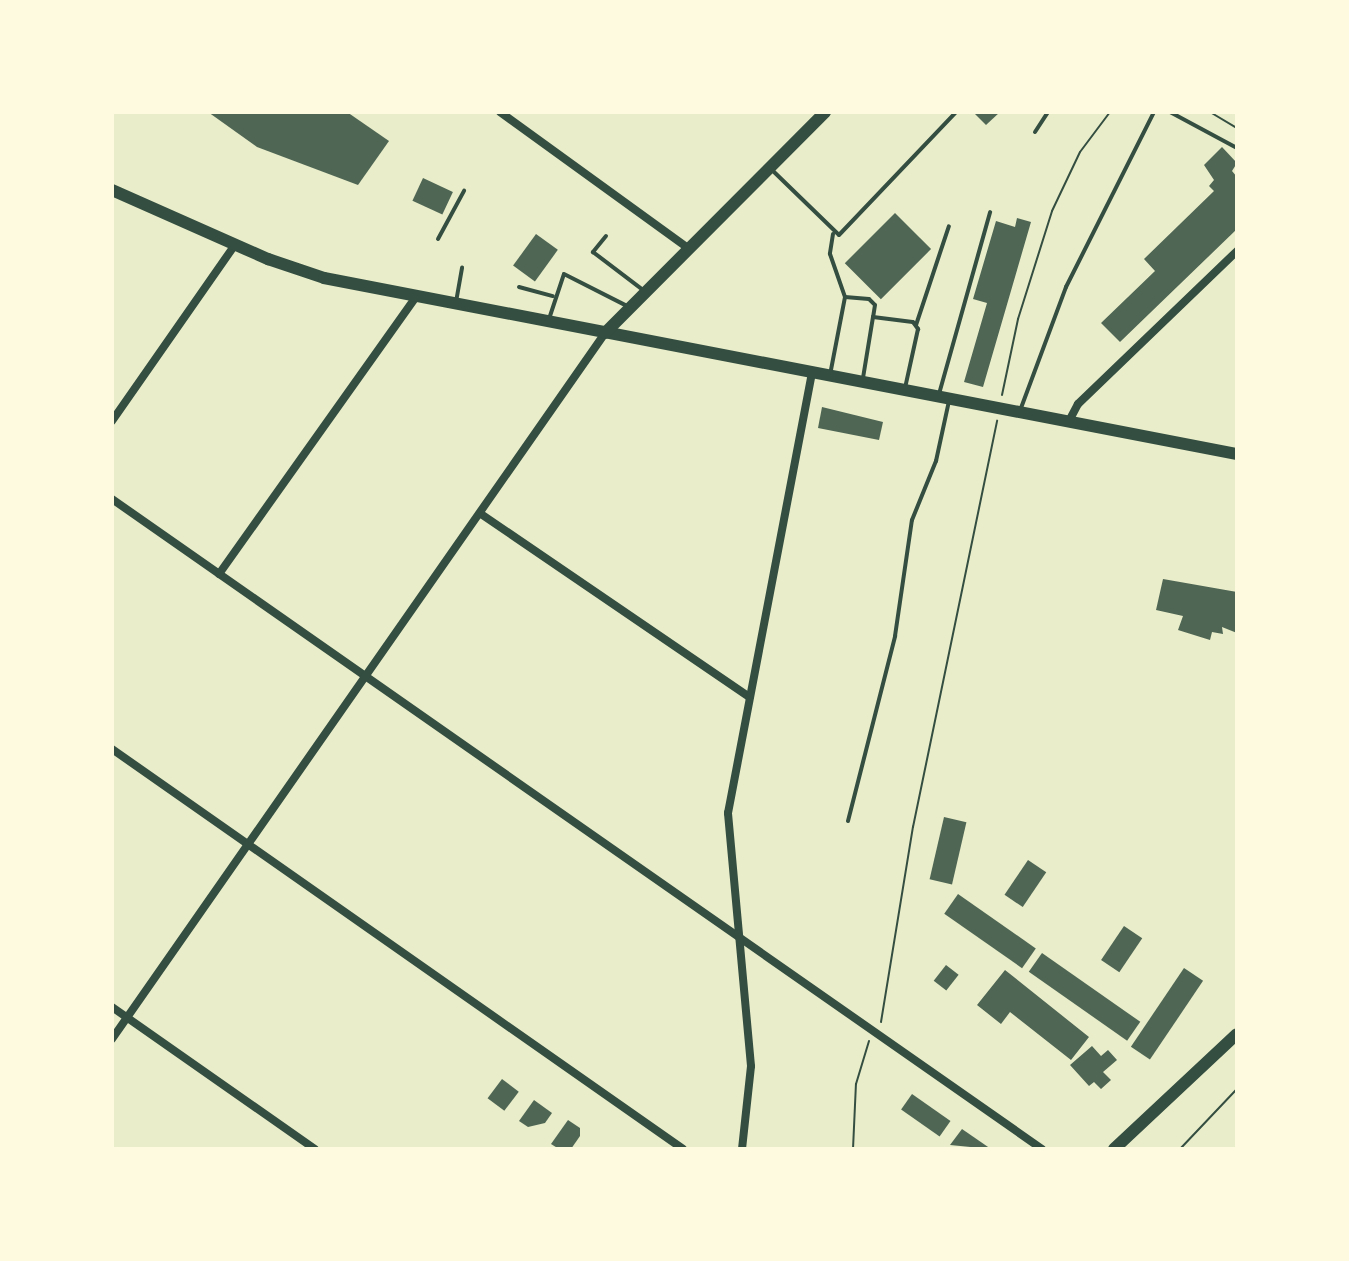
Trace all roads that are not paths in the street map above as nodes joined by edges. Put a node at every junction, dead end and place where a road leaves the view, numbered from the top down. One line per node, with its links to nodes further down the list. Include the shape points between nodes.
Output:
1 (500, 112): 18 (street)
2 (825, 112): 9 (main road)
3 (956, 112): 14 (lane, via 839,235)
4 (1048, 112): 7 (lane)
5 (1154, 112): 37 (lane, via 1066,287)
6 (1170, 112): 8 (lane)
7 (1035, 132)
8 (1237, 148)
9 (769, 166): 14 (lane); 18 (main road)
10 (112, 190): 17 (main road)
11 (464, 191): 16 (lane)
12 (990, 212): 36 (lane)
13 (949, 226): 30 (lane)
14 (833, 234): 25 (lane, via 830,254)
15 (606, 236): 22 (lane, via 593,252)
16 (438, 239)
17 (235, 245): 24 (main road, via 299,271); 38 (street)
18 (688, 248): 22 (main road)
19 (1237, 251): 39 (street, via 1078,404)
20 (462, 268): 26 (lane)
21 (519, 287): 23 (lane)
22 (645, 291): 27 (main road)
23 (553, 296): 27 (lane, via 564,274); 29 (lane)
24 (416, 297): 26 (main road); 43 (street)
25 (845, 297): 28 (lane, via 869,299 875,305); 33 (lane)
26 (456, 304): 29 (main road)
27 (629, 308): 31 (main road)
28 (873, 317): 30 (lane); 34 (lane)
29 (548, 322): 31 (main road)
30 (916, 325): 35 (lane)
31 (605, 333): 32 (main road); 42 (street)
32 (812, 372): 33 (main road); 45 (street)
33 (830, 376): 34 (main road)
34 (863, 382): 35 (main road)
35 (904, 390): 36 (main road)
36 (944, 398): 37 (main road); 47 (lane, via 936,461 912,520 895,636)
37 (1020, 412): 39 (main road)
38 (112, 421)
39 (1069, 421): 40 (main road)
40 (1237, 454)
41 (112, 499): 43 (street)
42 (481, 514): 44 (street); 45 (street)
43 (219, 574): 44 (street)
44 (366, 677): 48 (street); 49 (street)
45 (749, 697): 49 (street, via 728,813)
46 (112, 749): 48 (street)
47 (848, 821)
48 (249, 845): 51 (street); 55 (street)
49 (739, 935): 56 (street, via 751,1066); 57 (street)
50 (112, 1007): 51 (street)
51 (127, 1017): 53 (street); 54 (street)
52 (1237, 1034): 58 (main road)
53 (112, 1039)
54 (315, 1149)
55 (683, 1149)
56 (742, 1149)
57 (1042, 1149)
58 (1114, 1149)

